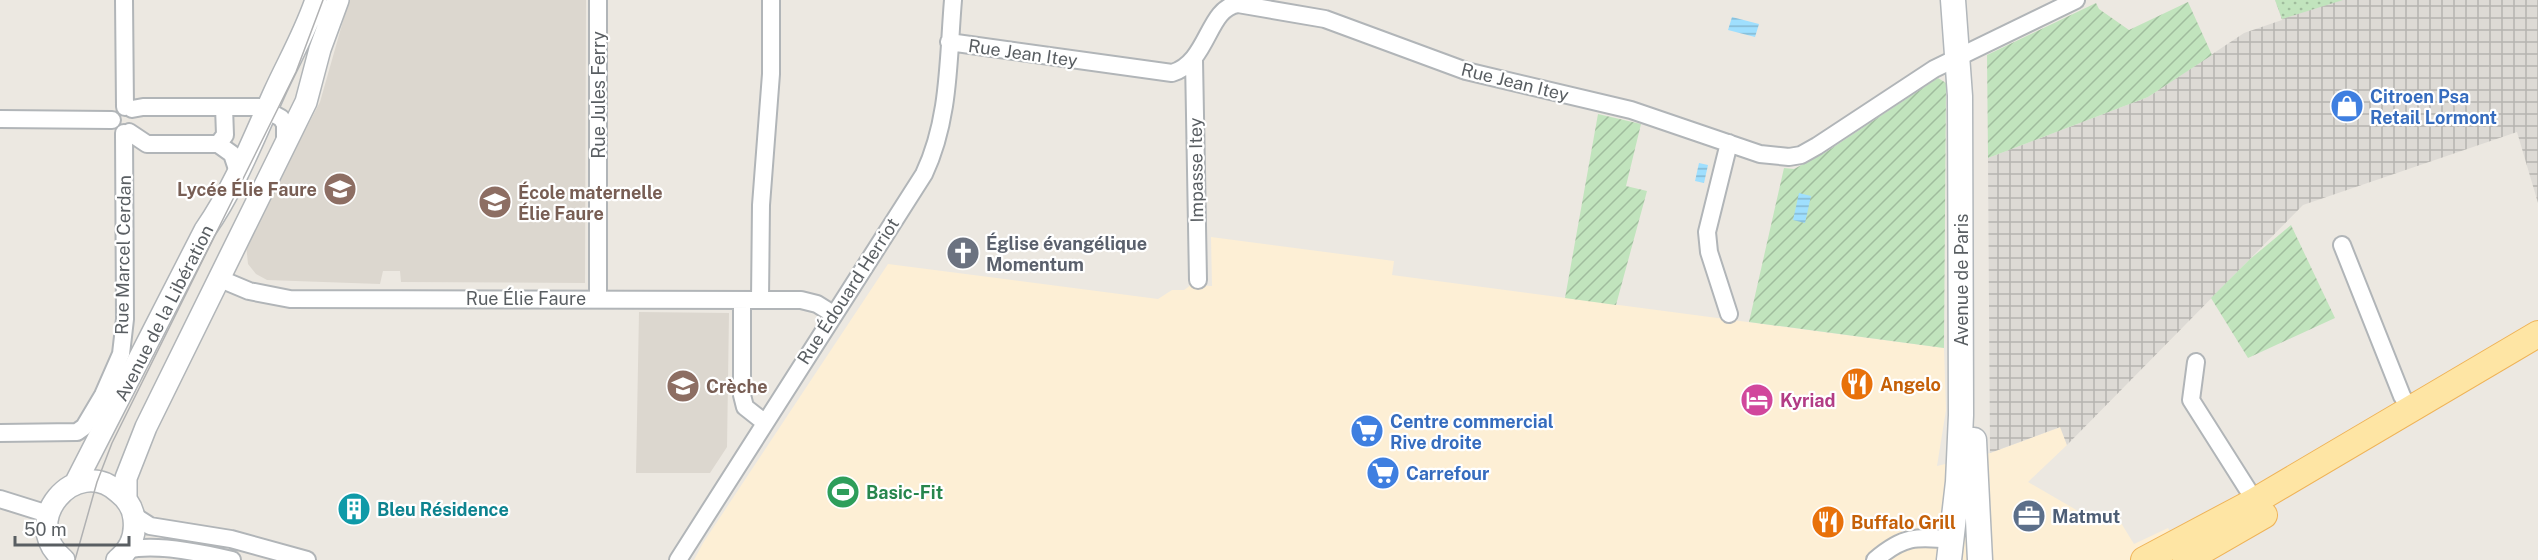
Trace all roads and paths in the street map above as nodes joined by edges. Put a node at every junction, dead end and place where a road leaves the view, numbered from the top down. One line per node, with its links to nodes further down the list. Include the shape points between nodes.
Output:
1 (124, 0): 14 (street)
2 (316, 0): 15 (street, Avenue de la Libération)
3 (338, 0): 21 (street, Avenue de la Libération, via 306,102)
4 (598, 0): 26 (street, Rue Jules Ferry)
5 (771, 0): 28 (street)
6 (953, 0): 10 (street, Rue Édouard Herriot)
7 (1953, 0): 11 (main road, Avenue de Paris)
8 (1965, 0): 11 (main road, Avenue de Paris)
9 (2076, 0): 11 (street, Rue Jean Itey)
10 (950, 42): 12 (street, Rue Jean Itey, via 1164,73 1182,70); 29 (street, Rue Édouard Herriot, via 944,110 932,157)
11 (1964, 53): 19 (street, Rue Jean Itey, via 1801,155 1775,158); 42 (main road, Avenue de Paris, via 1961,415); 49 (main road, Avenue de Paris)
12 (1194, 60): 19 (street, Rue Jean Itey, via 1220,14 1228,6 1238,4 1325,19 1466,71 1631,110); 25 (street, Impasse Itey)
13 (224, 107): 14 (street); 15 (street); 20 (street, via 225,135)
14 (129, 108): 17 (street, via 118,110); 18 (street, via 137,116 138,124)
15 (267, 109): 21 (street, via 285,124); 22 (street, Avenue de la Libération)
16 (0, 119): 17 (street)
17 (112, 120): 18 (street, via 117,130)
18 (127, 132): 20 (street, via 147,144); 36 (street, Rue Marcel Cerdan, via 125,319 116,370 84,427 77,432)
19 (1729, 143): 30 (street, via 1707,232 1709,252)
20 (218, 144): 22 (street, via 232,154)
21 (285, 145): 24 (street, Avenue de la Libération)
22 (238, 172): 37 (street, Avenue de la Libération)
23 (2342, 245): 34 (street)
24 (218, 278): 26 (street, Rue Élie Faure, via 249,291 290,299); 40 (street, Avenue de la Libération, via 146,427 126,478)
25 (1198, 280)
26 (598, 298): 27 (street, Rue Élie Faure)
27 (742, 300): 28 (street, Rue Élie Faure); 35 (street, via 742,395 746,407)
28 (760, 300): 29 (street, Rue Élie Faure, via 801,300)
29 (833, 314): 35 (street, Rue Édouard Herriot)
30 (1729, 314)
31 (2538, 334): 34 (main road)
32 (2538, 353): 51 (main road)
33 (2196, 363): 39 (street, via 2191,400)
34 (2411, 410): 39 (main road)
35 (764, 422): 47 (street, Rue Édouard Herriot)
36 (0, 433)
37 (75, 484): 40 (street, via 104,483 116,489); 41 (street, via 63,491)
38 (0, 499): 41 (street)
39 (2255, 501): 50 (main road)
40 (130, 507): 43 (street, Avenue de la Libération, via 132,539); 46 (street, via 150,526 231,539)
41 (48, 514): 44 (street, via 46,525)
42 (1950, 550): 48 (street, via 1908,538)
43 (122, 555): 45 (street, via 146,548)
44 (57, 556)
45 (232, 560)
46 (307, 560)
47 (678, 560)
48 (1875, 560)
49 (1980, 560)
50 (2144, 560)
51 (2186, 560)

